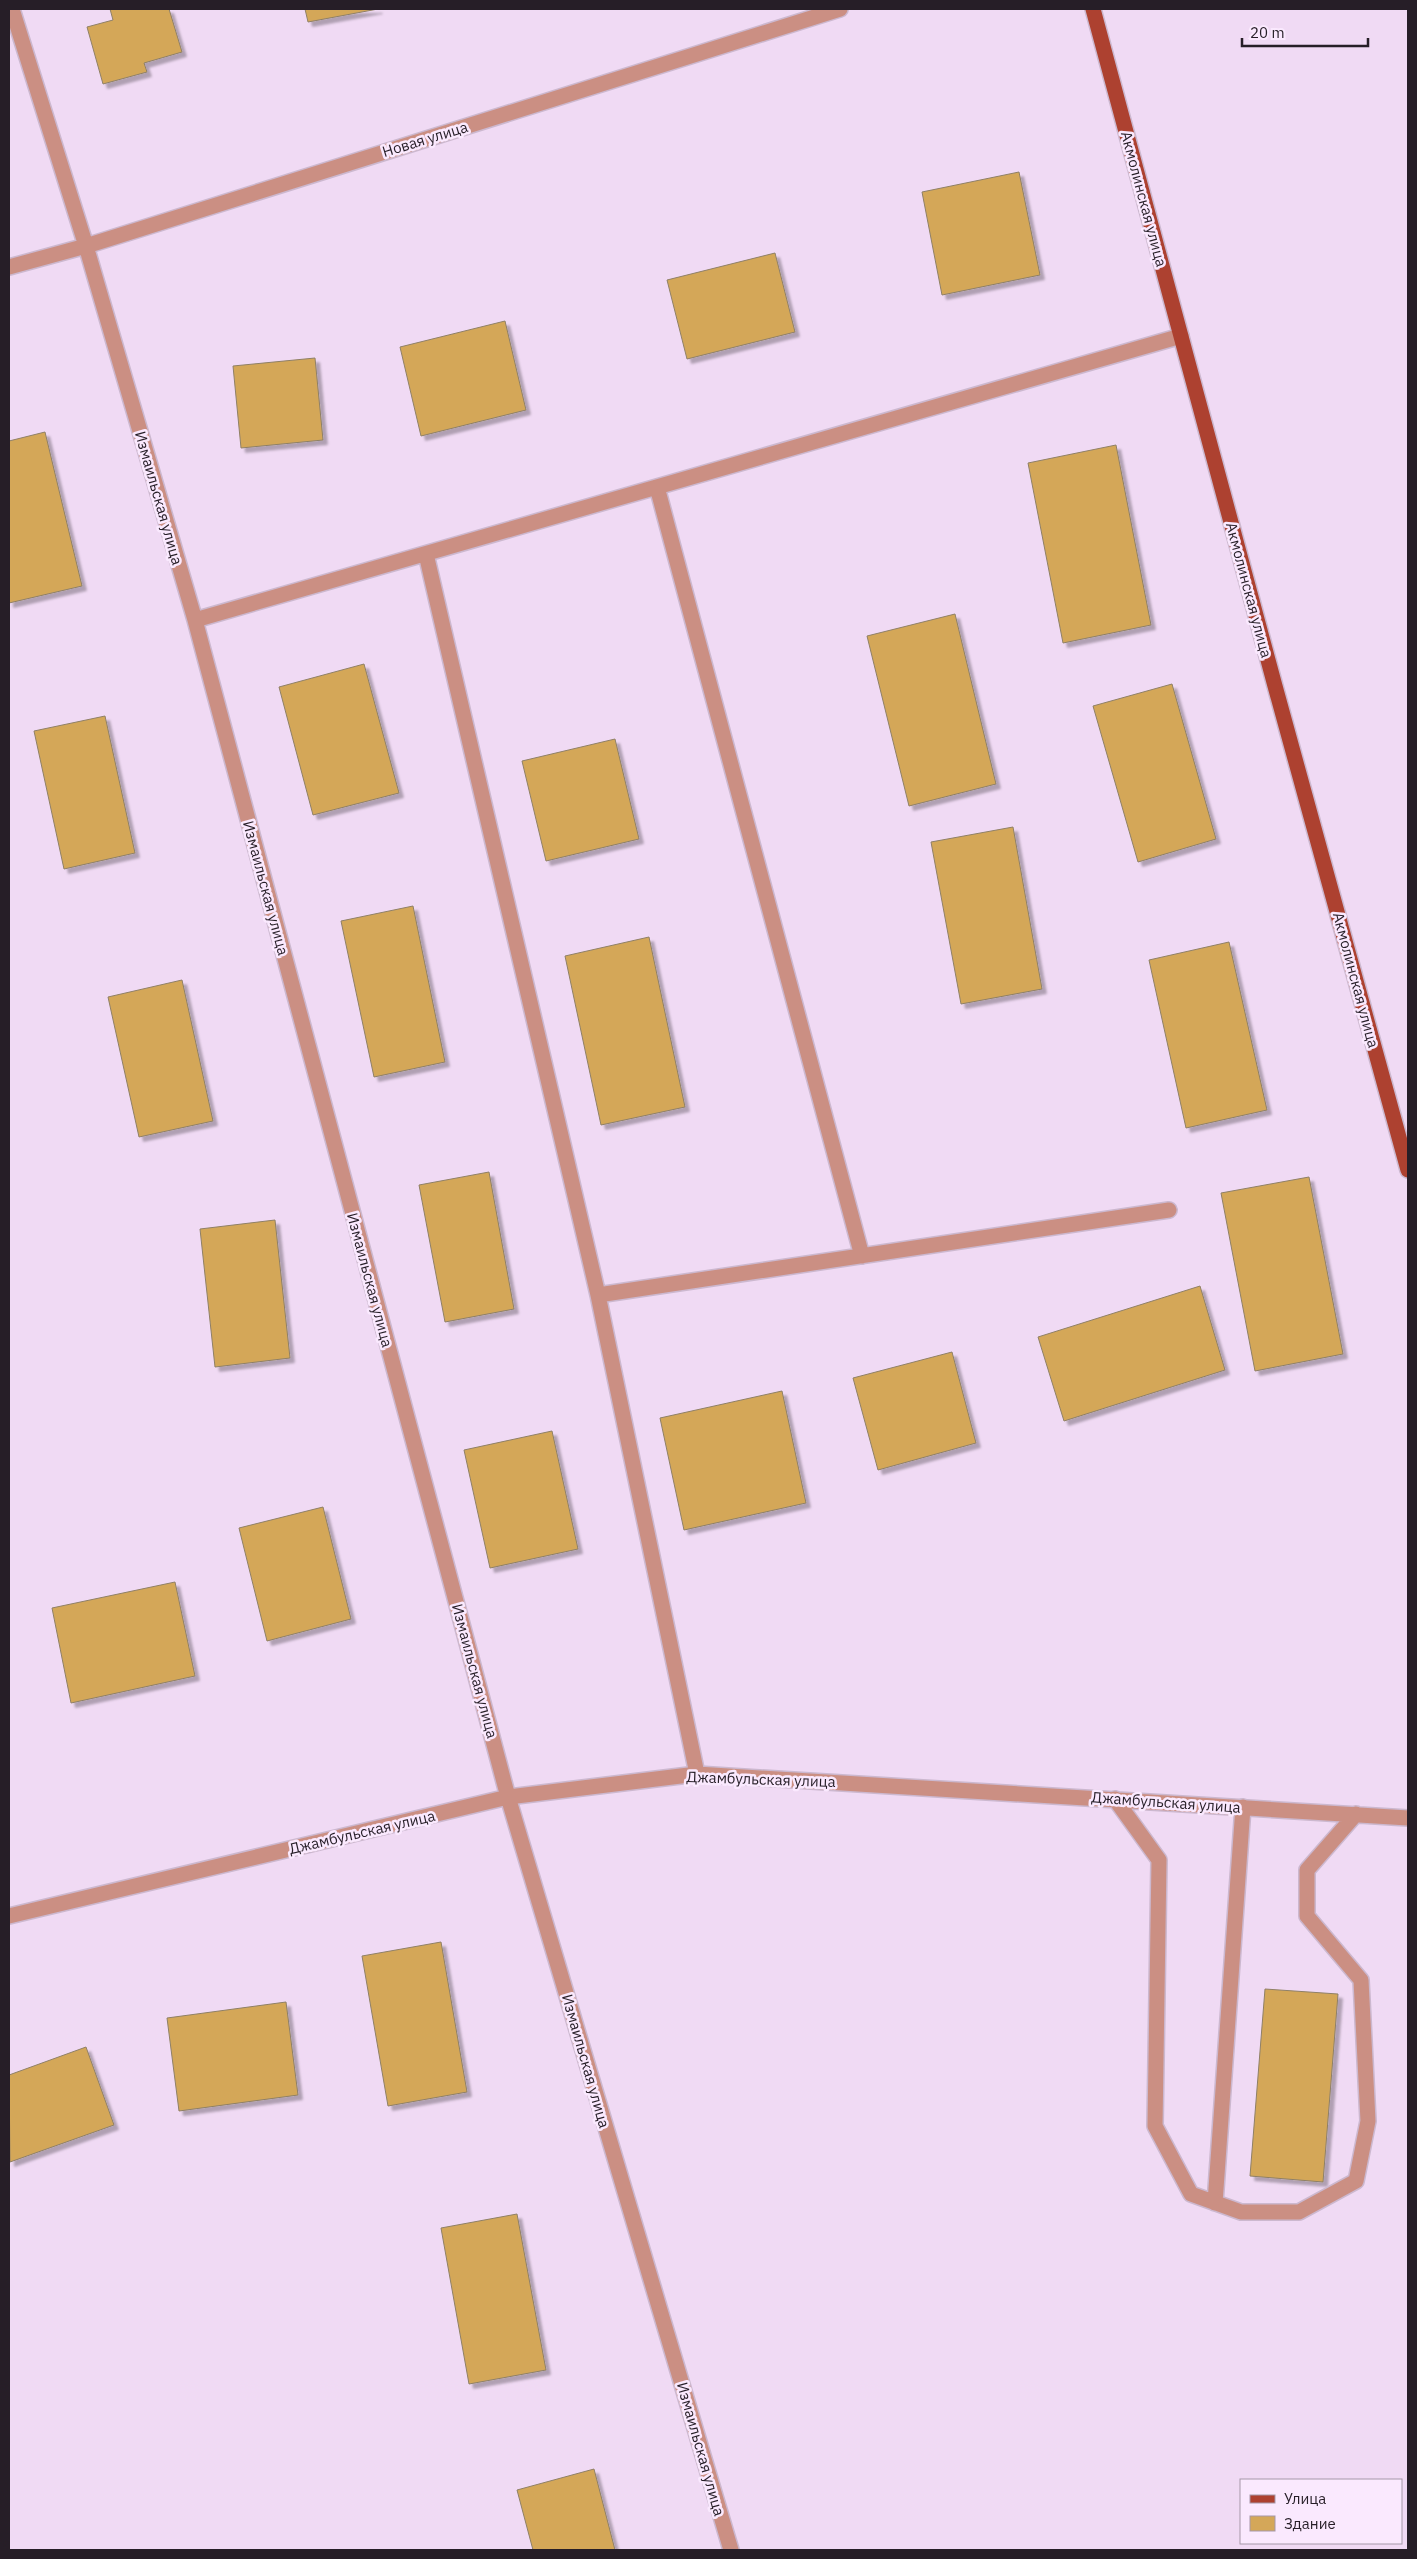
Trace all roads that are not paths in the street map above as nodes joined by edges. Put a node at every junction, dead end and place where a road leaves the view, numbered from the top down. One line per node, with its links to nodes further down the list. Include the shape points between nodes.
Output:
1 (12, 9): 4 (street, Измаильская улица)
2 (840, 9): 4 (street, Новая улица)
3 (1093, 9): 6 (main road, Акмолинская улица)
4 (86, 246): 5 (street, Новая улица); 9 (street, Измаильская улица)
5 (9, 267)
6 (1181, 336): 7 (street); 10 (main road, Акмолинская улица)
7 (657, 487): 8 (street); 12 (street)
8 (426, 554): 9 (street); 13 (street)
9 (195, 620): 15 (street, Измаильская улица)
10 (1408, 1170)
11 (1169, 1210): 12 (street)
12 (862, 1256): 13 (street)
13 (598, 1295): 14 (street)
14 (697, 1774): 15 (street, Джамбульская улица); 16 (street, Джамбульская улица)
15 (508, 1797): 20 (street, Джамбульская улица); 22 (street, Измаильская улица)
16 (1115, 1799): 17 (street, Джамбульская улица); 21 (street, via 1159,1860 1155,2126 1191,2194)
17 (1243, 1807): 18 (street, Джамбульская улица); 21 (street)
18 (1356, 1814): 19 (street, Джамбульская улица); 21 (street, via 1308,1870 1307,1916 1361,1980 1368,2121 1356,2181 1299,2212 1241,2212)
19 (1408, 1818)
20 (9, 1916)
21 (1214, 2202)
22 (731, 2550)

